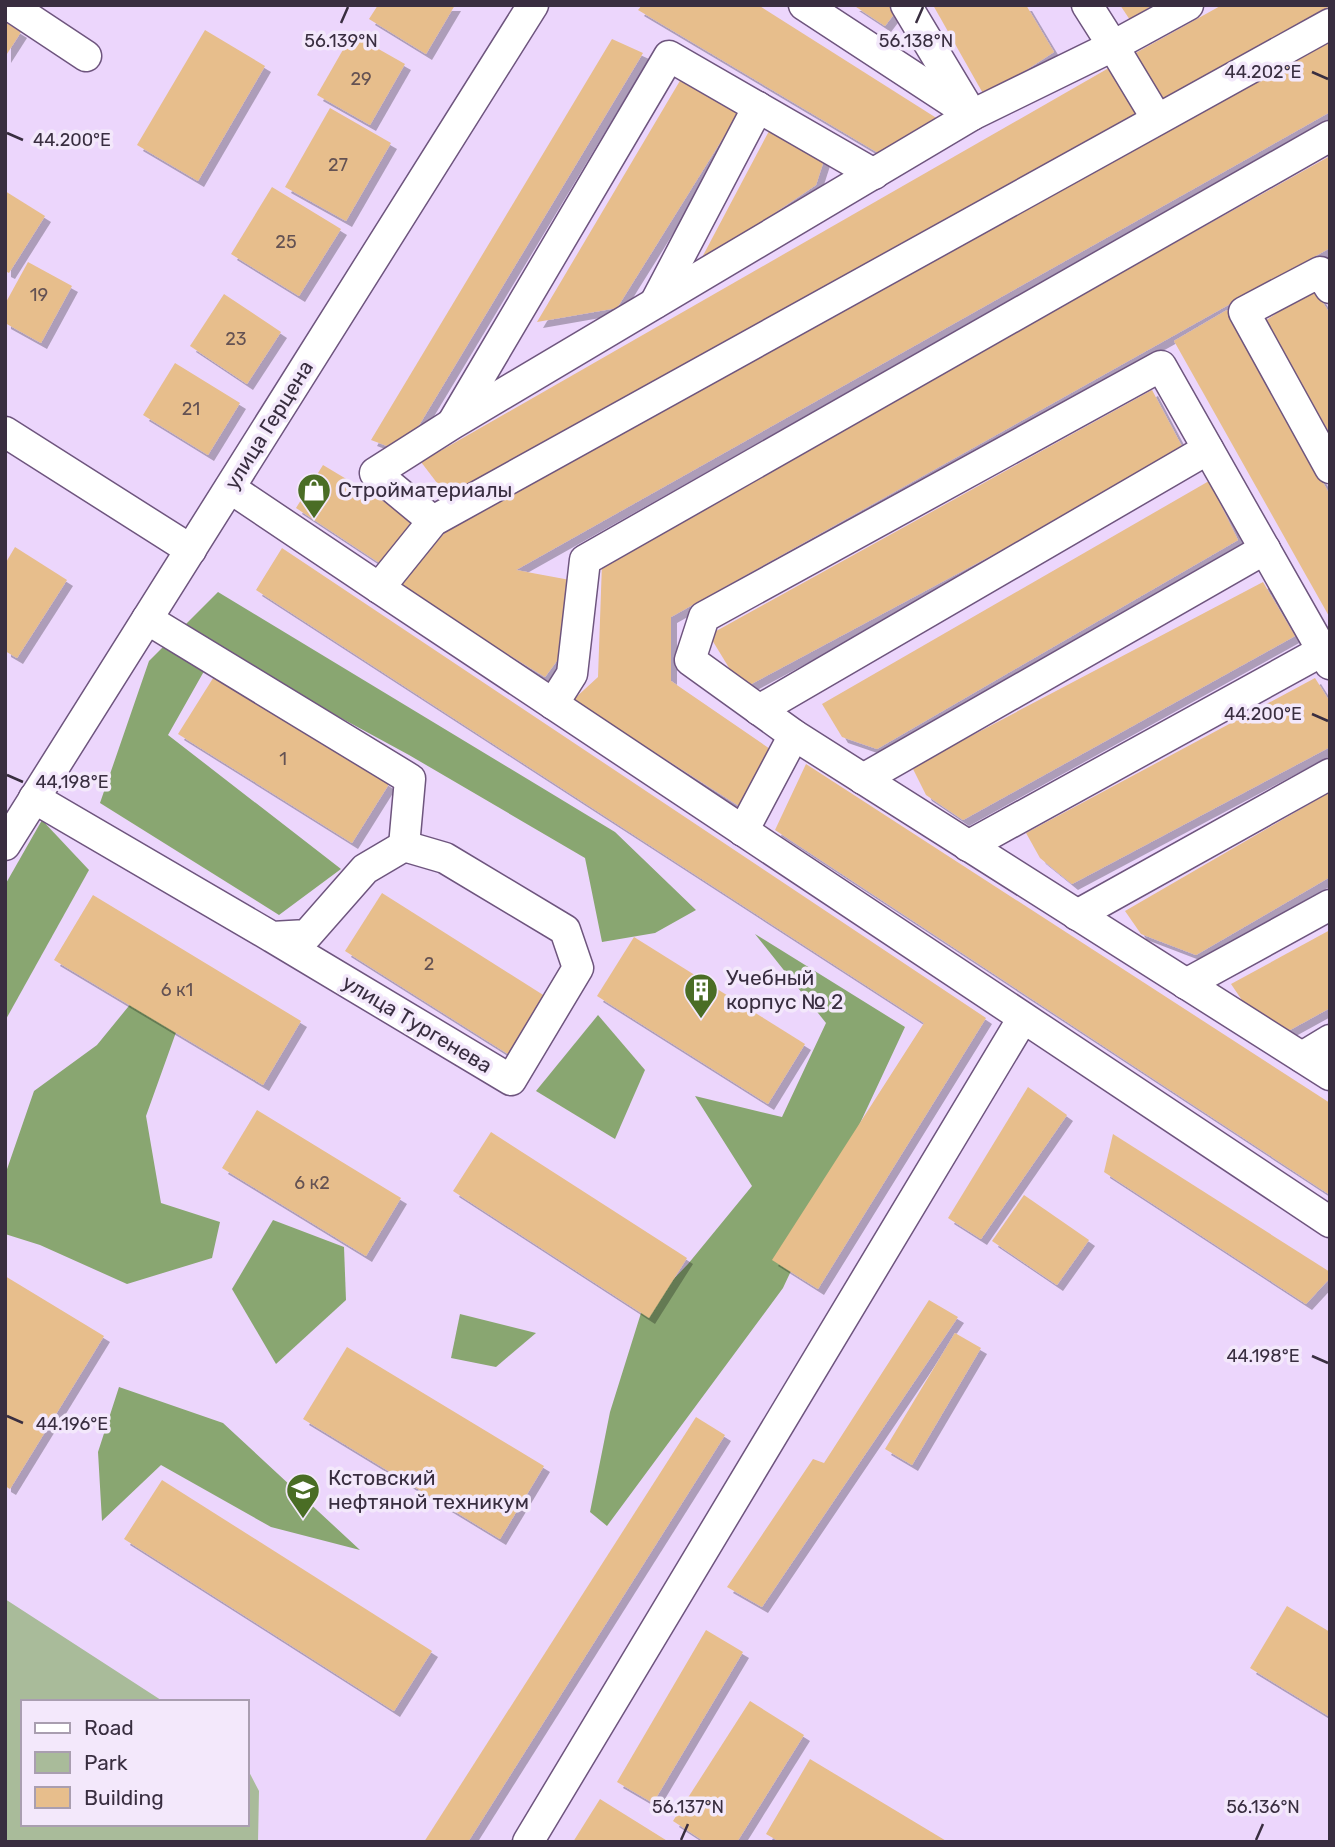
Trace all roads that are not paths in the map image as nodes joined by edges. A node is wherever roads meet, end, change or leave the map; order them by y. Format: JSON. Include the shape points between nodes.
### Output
{"nodes":[{"id":1,"x":9,"y":5,"type":"edge"},
{"id":2,"x":533,"y":5,"type":"edge"},
{"id":3,"x":803,"y":5,"type":"edge"},
{"id":4,"x":906,"y":5,"type":"edge"},
{"id":5,"x":1087,"y":5,"type":"edge"},
{"id":6,"x":1188,"y":5,"type":"edge"},
{"id":7,"x":1330,"y":24,"type":"edge"},
{"id":8,"x":1113,"y":46,"type":"junction"},
{"id":9,"x":86,"y":57,"type":"dead end"},
{"id":10,"x":758,"y":107,"type":"junction"},
{"id":11,"x":972,"y":115,"type":"junction"},
{"id":12,"x":1157,"y":119,"type":"junction"},
{"id":13,"x":1330,"y":136,"type":"edge"},
{"id":14,"x":874,"y":174,"type":"junction"},
{"id":15,"x":1330,"y":288,"type":"edge"},
{"id":16,"x":655,"y":303,"type":"junction"},
{"id":17,"x":452,"y":424,"type":"junction"},
{"id":18,"x":6,"y":434,"type":"edge"},
{"id":19,"x":1208,"y":449,"type":"junction"},
{"id":20,"x":1330,"y":468,"type":"edge"},
{"id":21,"x":230,"y":488,"type":"junction"},
{"id":22,"x":433,"y":521,"type":"junction"},
{"id":23,"x":1265,"y":549,"type":"junction"},
{"id":24,"x":191,"y":550,"type":"junction"},
{"id":25,"x":379,"y":588,"type":"junction"},
{"id":26,"x":147,"y":619,"type":"junction"},
{"id":27,"x":1326,"y":657,"type":"edge"},
{"id":28,"x":553,"y":704,"type":"junction"},
{"id":29,"x":759,"y":710,"type":"junction"},
{"id":30,"x":794,"y":735,"type":"junction"},
{"id":31,"x":1330,"y":774,"type":"edge"},
{"id":32,"x":863,"y":779,"type":"junction"},
{"id":33,"x":34,"y":798,"type":"junction"},
{"id":34,"x":743,"y":831,"type":"junction"},
{"id":35,"x":5,"y":845,"type":"edge"},
{"id":36,"x":404,"y":846,"type":"junction"},
{"id":37,"x":968,"y":846,"type":"junction"},
{"id":38,"x":1330,"y":905,"type":"edge"},
{"id":39,"x":1077,"y":915,"type":"junction"},
{"id":40,"x":272,"y":937,"type":"junction"},
{"id":41,"x":1186,"y":984,"type":"junction"},
{"id":42,"x":1023,"y":1018,"type":"junction"},
{"id":43,"x":1330,"y":1040,"type":"edge"},
{"id":44,"x":1301,"y":1057,"type":"junction"},
{"id":45,"x":1330,"y":1075,"type":"edge"},
{"id":46,"x":1330,"y":1222,"type":"edge"},
{"id":47,"x":528,"y":1842,"type":"edge"}],
"edges":[{"from":1,"to":9,"type":"street"},
{"from":2,"to":21,"type":"street","name":"улица Герцена"},
{"from":3,"to":11,"type":"street"},
{"from":4,"to":11,"type":"street"},
{"from":5,"to":8,"type":"street"},
{"from":6,"to":8,"type":"street"},
{"from":7,"to":12,"type":"street"},
{"from":8,"to":11,"type":"street"},
{"from":8,"to":12,"type":"street"},
{"from":10,"to":14,"type":"street"},
{"from":10,"to":16,"type":"street"},
{"from":10,"to":17,"type":"street","via":[[669,56]]},
{"from":11,"to":14,"type":"street"},
{"from":12,"to":22,"type":"street"},
{"from":13,"to":28,"type":"street","via":[[585,560],[572,674]]},
{"from":14,"to":16,"type":"street"},
{"from":15,"to":20,"type":"street","via":[[1320,272],[1244,312]]},
{"from":16,"to":17,"type":"street"},
{"from":17,"to":22,"type":"street","via":[[375,472]]},
{"from":18,"to":24,"type":"street"},
{"from":19,"to":23,"type":"street"},
{"from":19,"to":29,"type":"street"},
{"from":19,"to":29,"type":"street","via":[[1161,366],[704,617],[690,660]]},
{"from":21,"to":24,"type":"street","name":"улица Герцена"},
{"from":21,"to":25,"type":"street"},
{"from":22,"to":25,"type":"street"},
{"from":23,"to":27,"type":"street"},
{"from":23,"to":32,"type":"street"},
{"from":24,"to":26,"type":"street","name":"улица Герцена"},
{"from":25,"to":28,"type":"street"},
{"from":26,"to":33,"type":"street","name":"улица Герцена"},
{"from":26,"to":36,"type":"street","via":[[410,779]]},
{"from":27,"to":37,"type":"street"},
{"from":28,"to":34,"type":"street"},
{"from":29,"to":30,"type":"street"},
{"from":30,"to":32,"type":"street"},
{"from":30,"to":34,"type":"street"},
{"from":31,"to":39,"type":"street"},
{"from":32,"to":37,"type":"street"},
{"from":33,"to":35,"type":"street","name":"улица Герцена"},
{"from":33,"to":40,"type":"street","name":"улица Тургенева"},
{"from":34,"to":42,"type":"street"},
{"from":36,"to":40,"type":"street","via":[[365,869],[307,935]]},
{"from":36,"to":40,"type":"street","name":"улица Тургенева","via":[[445,858],[565,930],[578,968],[511,1080]]},
{"from":37,"to":39,"type":"street"},
{"from":38,"to":41,"type":"street"},
{"from":39,"to":41,"type":"street"},
{"from":41,"to":44,"type":"street"},
{"from":42,"to":46,"type":"street"},
{"from":42,"to":47,"type":"street"},
{"from":43,"to":44,"type":"street"},
{"from":44,"to":45,"type":"street"}]}
